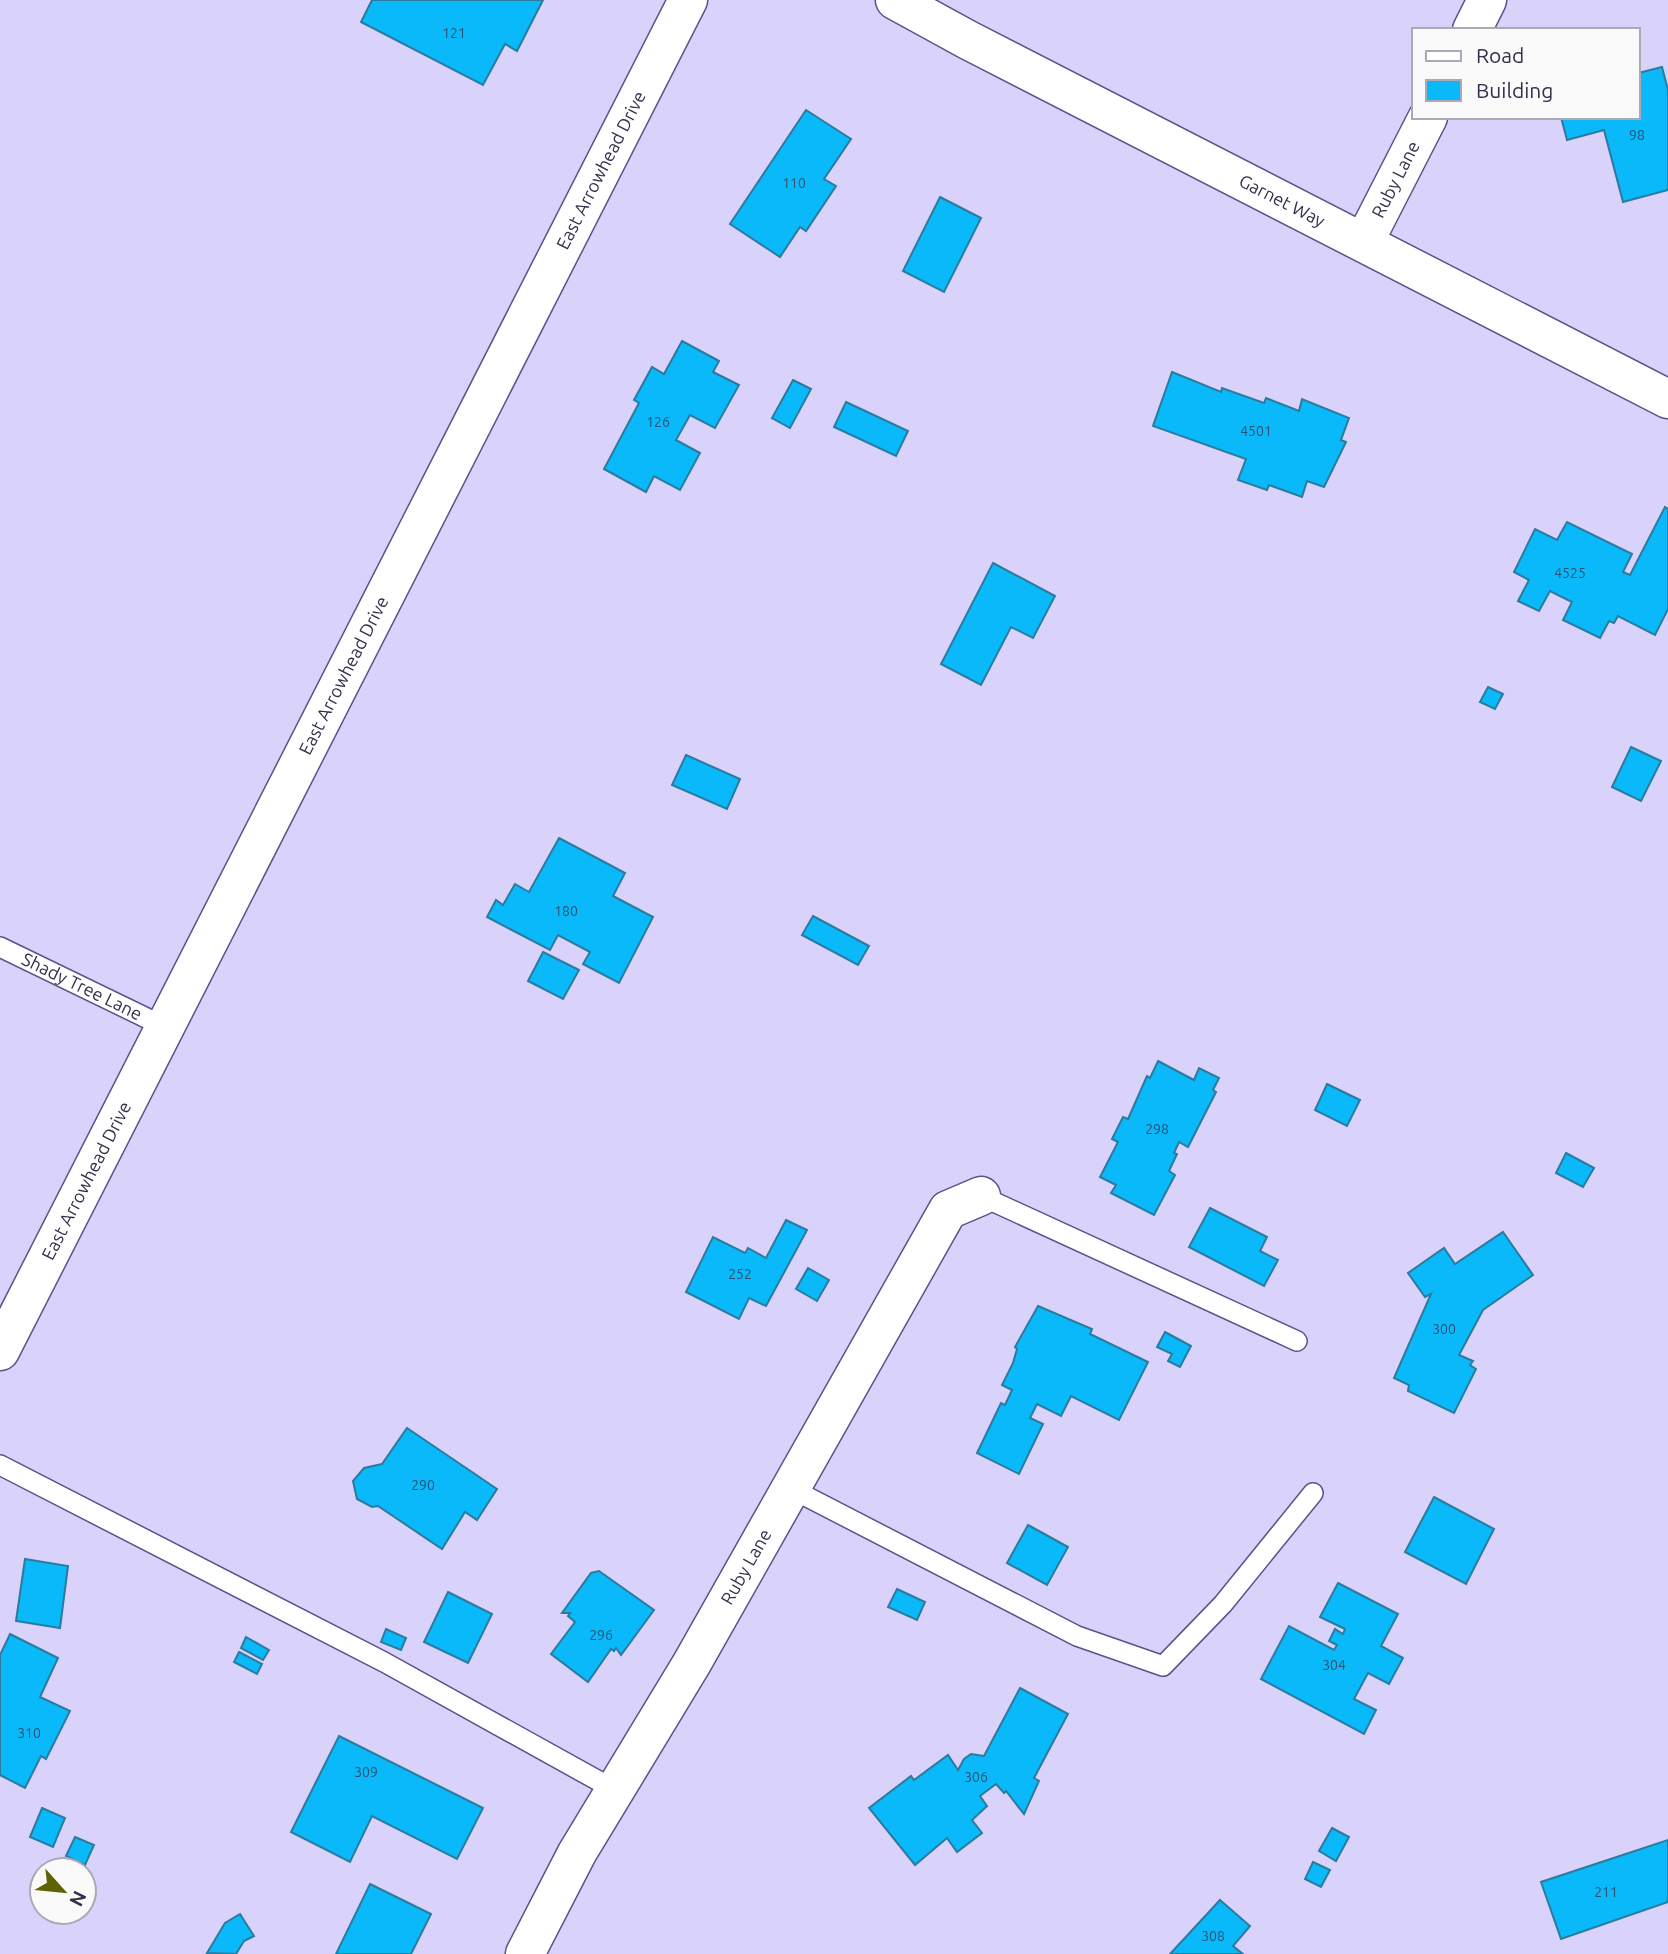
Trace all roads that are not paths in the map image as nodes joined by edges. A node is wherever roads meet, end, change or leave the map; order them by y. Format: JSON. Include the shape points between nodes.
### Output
{"nodes":[{"id":1,"x":688,"y":0,"type":"edge"},
{"id":2,"x":895,"y":0,"type":"edge"},
{"id":3,"x":1487,"y":0,"type":"edge"},
{"id":4,"x":1473,"y":28,"type":"edge"},
{"id":5,"x":1427,"y":119,"type":"edge"},
{"id":6,"x":1364,"y":242,"type":"junction"},
{"id":7,"x":1668,"y":399,"type":"edge"},
{"id":8,"x":0,"y":947,"type":"edge"},
{"id":9,"x":165,"y":1027,"type":"junction"},
{"id":10,"x":981,"y":1196,"type":"joint"},
{"id":11,"x":1297,"y":1341,"type":"dead end"},
{"id":12,"x":0,"y":1351,"type":"edge"},
{"id":13,"x":0,"y":1465,"type":"edge"},
{"id":14,"x":790,"y":1489,"type":"junction"},
{"id":15,"x":1313,"y":1493,"type":"dead end"},
{"id":16,"x":615,"y":1790,"type":"junction"},
{"id":17,"x":525,"y":1954,"type":"edge"}],
"edges":[{"from":1,"to":9,"type":"street","name":"East Arrowhead Drive"},
{"from":2,"to":6,"type":"street","name":"Garnet Way"},
{"from":3,"to":4,"type":"street"},
{"from":5,"to":6,"type":"street","name":"Ruby Lane"},
{"from":6,"to":7,"type":"street","name":"Garnet Way"},
{"from":8,"to":9,"type":"lane","name":"Shady Tree Lane"},
{"from":9,"to":12,"type":"street","name":"East Arrowhead Drive"},
{"from":10,"to":11,"type":"lane"},
{"from":10,"to":14,"type":"street","name":"Ruby Lane","via":[[948,1210]]},
{"from":13,"to":16,"type":"lane","via":[[384,1662]]},
{"from":14,"to":15,"type":"lane","via":[[1077,1636],[1163,1667],[1223,1604]]},
{"from":14,"to":16,"type":"street","name":"Ruby Lane"},
{"from":16,"to":17,"type":"street","name":"Ruby Lane"}]}
